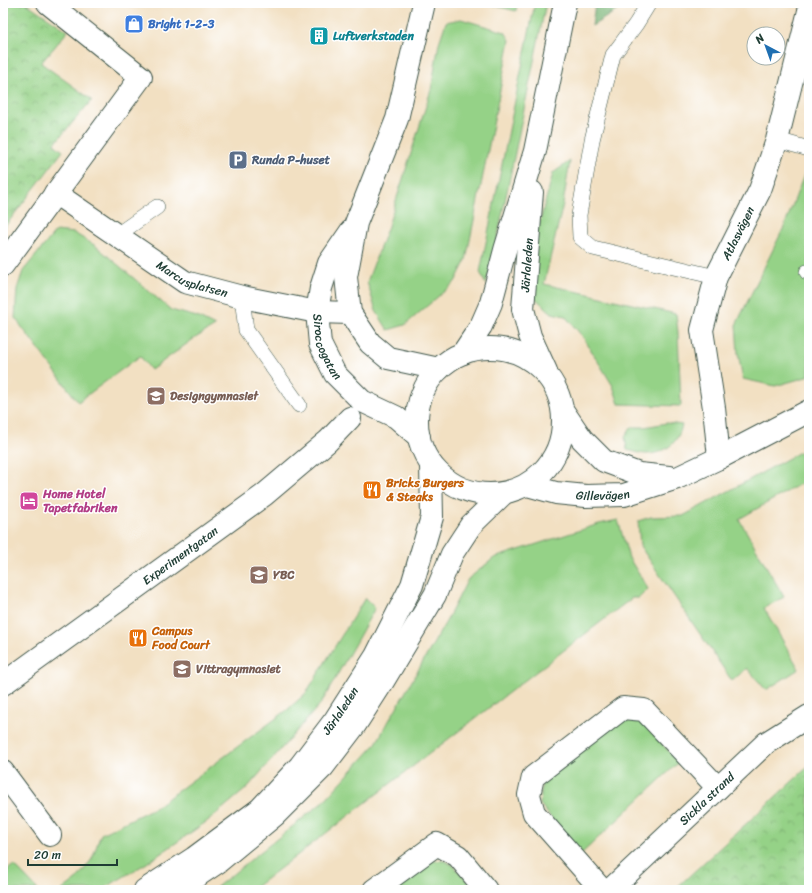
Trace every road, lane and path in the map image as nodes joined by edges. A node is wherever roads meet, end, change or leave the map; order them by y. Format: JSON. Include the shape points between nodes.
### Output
{"nodes":[{"id":1,"x":48,"y":3,"type":"edge"},
{"id":2,"x":424,"y":3,"type":"edge"},
{"id":3,"x":565,"y":3,"type":"edge"},
{"id":4,"x":649,"y":3,"type":"edge"},
{"id":5,"x":809,"y":11,"type":"edge"},
{"id":6,"x":777,"y":140,"type":"junction"},
{"id":7,"x":809,"y":149,"type":"edge"},
{"id":8,"x":535,"y":151,"type":"junction"},
{"id":9,"x":55,"y":193,"type":"junction"},
{"id":10,"x":157,"y":207,"type":"dead end"},
{"id":11,"x":356,"y":223,"type":"junction"},
{"id":12,"x":117,"y":235,"type":"junction"},
{"id":13,"x":3,"y":265,"type":"edge"},
{"id":14,"x":716,"y":277,"type":"junction"},
{"id":15,"x":242,"y":297,"type":"junction"},
{"id":16,"x":317,"y":312,"type":"junction"},
{"id":17,"x":350,"y":313,"type":"junction"},
{"id":18,"x":464,"y":353,"type":"junction"},
{"id":19,"x":439,"y":369,"type":"junction"},
{"id":20,"x":548,"y":375,"type":"junction"},
{"id":21,"x":299,"y":405,"type":"dead end"},
{"id":22,"x":563,"y":411,"type":"junction"},
{"id":23,"x":809,"y":411,"type":"edge"},
{"id":24,"x":350,"y":418,"type":"dead end"},
{"id":25,"x":419,"y":437,"type":"junction"},
{"id":26,"x":719,"y":458,"type":"junction"},
{"id":27,"x":431,"y":465,"type":"junction"},
{"id":28,"x":677,"y":478,"type":"junction"},
{"id":29,"x":527,"y":485,"type":"junction"},
{"id":30,"x":504,"y":493,"type":"junction"},
{"id":31,"x":3,"y":684,"type":"edge"},
{"id":32,"x":809,"y":716,"type":"edge"},
{"id":33,"x":3,"y":772,"type":"edge"},
{"id":34,"x":718,"y":788,"type":"junction"},
{"id":35,"x":50,"y":835,"type":"dead end"},
{"id":36,"x":145,"y":890,"type":"edge"},
{"id":37,"x":176,"y":890,"type":"edge"},
{"id":38,"x":374,"y":890,"type":"edge"},
{"id":39,"x":486,"y":890,"type":"edge"},
{"id":40,"x":602,"y":890,"type":"edge"},
{"id":41,"x":610,"y":890,"type":"edge"}],
"edges":[{"from":1,"to":9,"type":"street","via":[[141,77]]},
{"from":2,"to":11,"type":"street","name":"Siroccogatan","via":[[397,119]]},
{"from":3,"to":8,"type":"street","name":"Järlaleden"},
{"from":4,"to":14,"type":"lane","via":[[613,55],[592,140],[579,215],[580,237],[593,248]]},
{"from":5,"to":6,"type":"street","name":"Atlasvägen"},
{"from":6,"to":7,"type":"lane"},
{"from":6,"to":14,"type":"street","name":"Atlasvägen","via":[[760,190]]},
{"from":8,"to":18,"type":"street","name":"Järlaleden","via":[[492,303]]},
{"from":8,"to":20,"type":"street","name":"Järlaleden","via":[[523,309],[530,336]]},
{"from":9,"to":12,"type":"street","name":"Marcusplatsen"},
{"from":9,"to":13,"type":"street"},
{"from":10,"to":12,"type":"lane"},
{"from":11,"to":16,"type":"street","name":"Siroccogatan","via":[[329,263]]},
{"from":11,"to":17,"type":"street","name":"Siroccogatan","via":[[346,276]]},
{"from":12,"to":15,"type":"street","name":"Marcusplatsen","via":[[185,282]]},
{"from":14,"to":26,"type":"street","name":"Atlasvägen","via":[[702,330]]},
{"from":15,"to":16,"type":"street","name":"Marcusplatsen"},
{"from":15,"to":21,"type":"lane","via":[[246,330]]},
{"from":16,"to":17,"type":"street","name":"Marcusplatsen"},
{"from":16,"to":25,"type":"street","name":"Siroccogatan","via":[[320,344],[335,374],[362,401],[396,417]]},
{"from":17,"to":19,"type":"street","name":"Siroccogatan","via":[[370,343],[388,358]]},
{"from":18,"to":19,"type":"street"},
{"from":18,"to":20,"type":"street","via":[[494,348],[524,356]]},
{"from":19,"to":25,"type":"street","via":[[424,389],[417,412]]},
{"from":20,"to":22,"type":"street","name":"Järlaleden","via":[[558,392]]},
{"from":22,"to":28,"type":"street","name":"Gillevägen","via":[[582,439],[604,461],[639,474]]},
{"from":22,"to":29,"type":"street","via":[[563,432],[556,453],[544,471]]},
{"from":23,"to":26,"type":"street","name":"Gillevägen"},
{"from":24,"to":31,"type":"street","name":"Experimentgatan","via":[[328,441],[264,495]]},
{"from":25,"to":27,"type":"street"},
{"from":26,"to":28,"type":"street","name":"Gillevägen"},
{"from":27,"to":30,"type":"street","via":[[451,483],[476,493]]},
{"from":27,"to":36,"type":"street","name":"Järlaleden","via":[[432,517],[412,586],[376,656],[336,720],[300,766],[260,809],[194,858]]},
{"from":28,"to":29,"type":"street","name":"Gillevägen","via":[[624,495],[586,496],[556,493]]},
{"from":29,"to":30,"type":"street"},
{"from":30,"to":37,"type":"street","name":"Järlaleden","via":[[467,531],[452,554],[436,595],[355,725],[323,767],[275,815],[218,862]]},
{"from":32,"to":34,"type":"street","name":"Sickla strand","via":[[766,743]]},
{"from":33,"to":35,"type":"street"},
{"from":34,"to":40,"type":"street","via":[[644,710],[623,708],[533,778],[529,794],[534,813]]},
{"from":34,"to":41,"type":"street","name":"Sickla strand"},
{"from":38,"to":39,"type":"street","via":[[437,844],[458,856]]}]}
